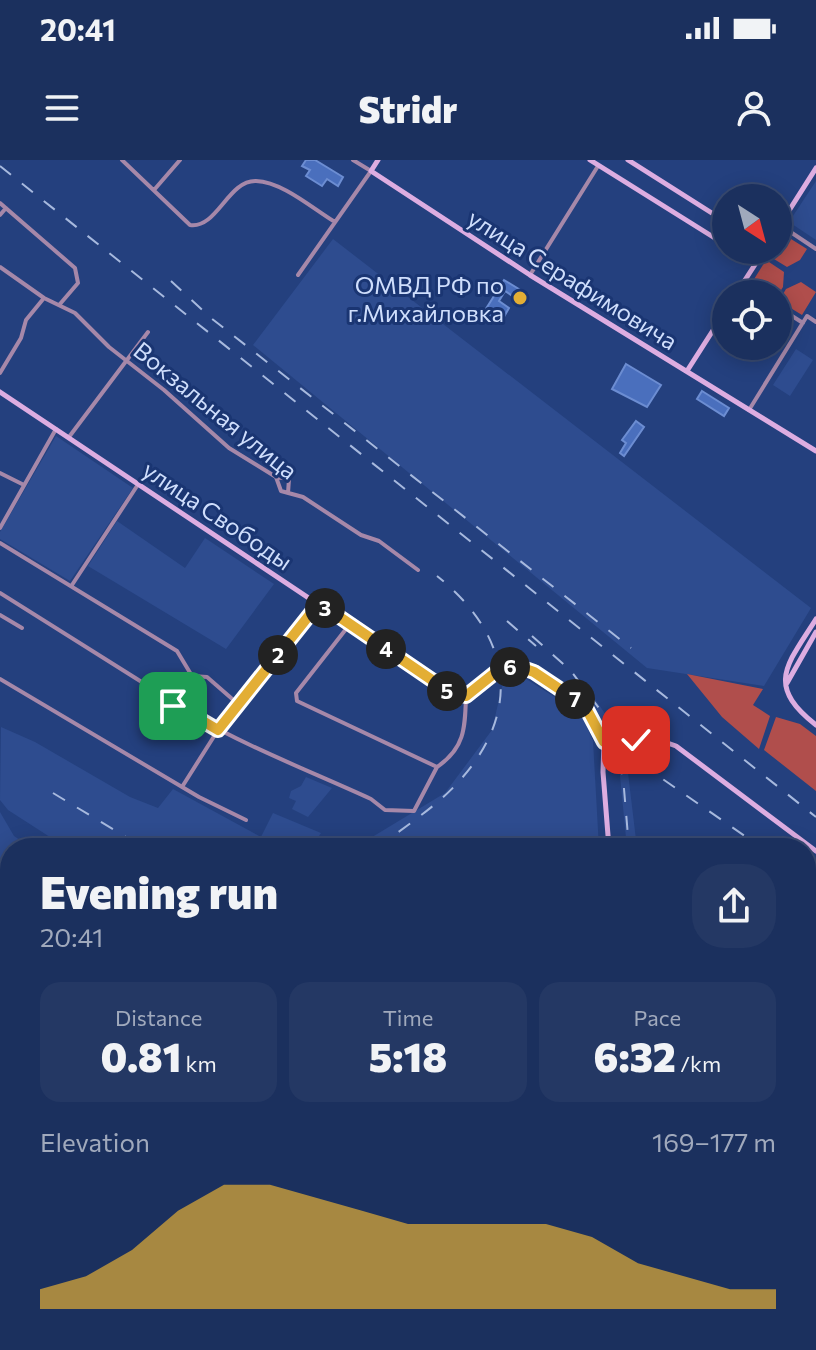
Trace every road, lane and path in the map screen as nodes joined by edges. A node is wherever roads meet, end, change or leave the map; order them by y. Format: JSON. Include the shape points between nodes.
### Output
{"nodes":[{"id":1,"x":122,"y":160,"type":"edge"},
{"id":2,"x":180,"y":160,"type":"edge"},
{"id":3,"x":353,"y":160,"type":"edge"},
{"id":4,"x":378,"y":160,"type":"edge"},
{"id":5,"x":590,"y":160,"type":"edge"},
{"id":6,"x":628,"y":160,"type":"edge"},
{"id":7,"x":600,"y":163,"type":"edge"},
{"id":8,"x":816,"y":168,"type":"edge"},
{"id":9,"x":371,"y":171,"type":"junction"},
{"id":10,"x":154,"y":190,"type":"junction"},
{"id":11,"x":0,"y":203,"type":"edge"},
{"id":12,"x":792,"y":206,"type":"edge"},
{"id":13,"x":6,"y":208,"type":"junction"},
{"id":14,"x":712,"y":213,"type":"edge"},
{"id":15,"x":0,"y":215,"type":"edge"},
{"id":16,"x":335,"y":222,"type":"junction"},
{"id":17,"x":792,"y":234,"type":"edge"},
{"id":18,"x":712,"y":236,"type":"edge"},
{"id":19,"x":816,"y":249,"type":"edge"},
{"id":20,"x":0,"y":267,"type":"edge"},
{"id":21,"x":298,"y":275,"type":"dead end"},
{"id":22,"x":530,"y":275,"type":"junction"},
{"id":23,"x":44,"y":298,"type":"junction"},
{"id":24,"x":60,"y":304,"type":"junction"},
{"id":25,"x":792,"y":316,"type":"edge"},
{"id":26,"x":816,"y":322,"type":"edge"},
{"id":27,"x":803,"y":323,"type":"junction"},
{"id":28,"x":148,"y":332,"type":"dead end"},
{"id":29,"x":712,"y":332,"type":"edge"},
{"id":30,"x":126,"y":361,"type":"junction"},
{"id":31,"x":687,"y":371,"type":"junction"},
{"id":32,"x":0,"y":373,"type":"edge"},
{"id":33,"x":0,"y":392,"type":"edge"},
{"id":34,"x":749,"y":410,"type":"junction"},
{"id":35,"x":56,"y":429,"type":"junction"},
{"id":36,"x":69,"y":437,"type":"junction"},
{"id":37,"x":816,"y":451,"type":"edge"},
{"id":38,"x":0,"y":473,"type":"edge"},
{"id":39,"x":276,"y":477,"type":"junction"},
{"id":40,"x":139,"y":483,"type":"junction"},
{"id":41,"x":24,"y":485,"type":"junction"},
{"id":42,"x":288,"y":493,"type":"junction"},
{"id":43,"x":0,"y":528,"type":"edge"},
{"id":44,"x":0,"y":543,"type":"edge"},
{"id":45,"x":418,"y":570,"type":"dead end"},
{"id":46,"x":72,"y":585,"type":"junction"},
{"id":47,"x":0,"y":593,"type":"edge"},
{"id":48,"x":319,"y":603,"type":"junction"},
{"id":49,"x":0,"y":615,"type":"edge"},
{"id":50,"x":816,"y":619,"type":"edge"},
{"id":51,"x":350,"y":624,"type":"junction"},
{"id":52,"x":22,"y":628,"type":"dead end"},
{"id":53,"x":816,"y":632,"type":"edge"},
{"id":54,"x":0,"y":679,"type":"edge"},
{"id":55,"x":786,"y":684,"type":"junction"},
{"id":56,"x":466,"y":696,"type":"junction"},
{"id":57,"x":238,"y":704,"type":"junction"},
{"id":58,"x":816,"y":725,"type":"edge"},
{"id":59,"x":218,"y":730,"type":"junction"},
{"id":60,"x":604,"y":742,"type":"junction"},
{"id":61,"x":437,"y":767,"type":"junction"},
{"id":62,"x":182,"y":787,"type":"junction"},
{"id":63,"x":246,"y":820,"type":"dead end"},
{"id":64,"x":608,"y":838,"type":"edge"},
{"id":65,"x":799,"y":838,"type":"edge"}],
"edges":[{"from":1,"to":10,"type":"street"},
{"from":2,"to":10,"type":"street"},
{"from":3,"to":9,"type":"street","name":"улица Серафимовича"},
{"from":4,"to":9,"type":"street"},
{"from":5,"to":7,"type":"street"},
{"from":6,"to":14,"type":"street"},
{"from":7,"to":18,"type":"street"},
{"from":7,"to":22,"type":"street"},
{"from":8,"to":12,"type":"street"},
{"from":9,"to":16,"type":"street"},
{"from":9,"to":22,"type":"street","name":"улица Серафимовича"},
{"from":10,"to":16,"type":"street","via":[[190,225],[203,224],[239,187],[261,181]]},
{"from":11,"to":13,"type":"street"},
{"from":13,"to":15,"type":"street"},
{"from":13,"to":24,"type":"street","via":[[75,268],[78,283]]},
{"from":16,"to":21,"type":"street"},
{"from":17,"to":19,"type":"street"},
{"from":20,"to":23,"type":"street","name":"Вокзальная улица"},
{"from":22,"to":31,"type":"street","name":"улица Серафимовича"},
{"from":23,"to":24,"type":"street","name":"Вокзальная улица"},
{"from":23,"to":32,"type":"street","via":[[26,320]]},
{"from":24,"to":30,"type":"street","name":"Вокзальная улица"},
{"from":25,"to":27,"type":"street"},
{"from":26,"to":27,"type":"street","via":[[807,316]]},
{"from":27,"to":34,"type":"street"},
{"from":28,"to":30,"type":"street"},
{"from":29,"to":31,"type":"street"},
{"from":30,"to":36,"type":"street"},
{"from":30,"to":39,"type":"street","name":"Вокзальная улица","via":[[229,448]]},
{"from":31,"to":34,"type":"street","name":"улица Серафимовича"},
{"from":33,"to":35,"type":"street","name":"улица Свободы"},
{"from":34,"to":37,"type":"street","name":"улица Серафимовича"},
{"from":35,"to":36,"type":"street","name":"улица Свободы"},
{"from":35,"to":41,"type":"street"},
{"from":36,"to":40,"type":"street","name":"улица Свободы"},
{"from":38,"to":41,"type":"street"},
{"from":39,"to":42,"type":"street","name":"Вокзальная улица","via":[[281,491]]},
{"from":39,"to":42,"type":"street","via":[[289,479]]},
{"from":40,"to":46,"type":"street"},
{"from":40,"to":48,"type":"street","name":"улица Свободы"},
{"from":41,"to":43,"type":"street"},
{"from":42,"to":45,"type":"street","name":"Вокзальная улица","via":[[379,541]]},
{"from":44,"to":46,"type":"street"},
{"from":46,"to":57,"type":"street","via":[[177,651],[192,676],[207,677]]},
{"from":47,"to":59,"type":"street"},
{"from":48,"to":51,"type":"street","name":"улица Свободы"},
{"from":48,"to":57,"type":"street"},
{"from":49,"to":52,"type":"street"},
{"from":50,"to":55,"type":"street","via":[[790,660]]},
{"from":51,"to":56,"type":"street","name":"улица Свободы","via":[[451,693]]},
{"from":51,"to":61,"type":"street","via":[[295,699]]},
{"from":53,"to":55,"type":"street"},
{"from":54,"to":62,"type":"street"},
{"from":55,"to":58,"type":"street","via":[[791,703]]},
{"from":56,"to":60,"type":"street","via":[[496,672],[520,667],[585,706]]},
{"from":56,"to":61,"type":"street","via":[[461,743]]},
{"from":57,"to":59,"type":"street"},
{"from":59,"to":61,"type":"street","via":[[385,810],[414,811]]},
{"from":59,"to":62,"type":"street"},
{"from":60,"to":64,"type":"street"},
{"from":60,"to":65,"type":"street","via":[[659,740],[676,746]]},
{"from":62,"to":63,"type":"street"}]}
